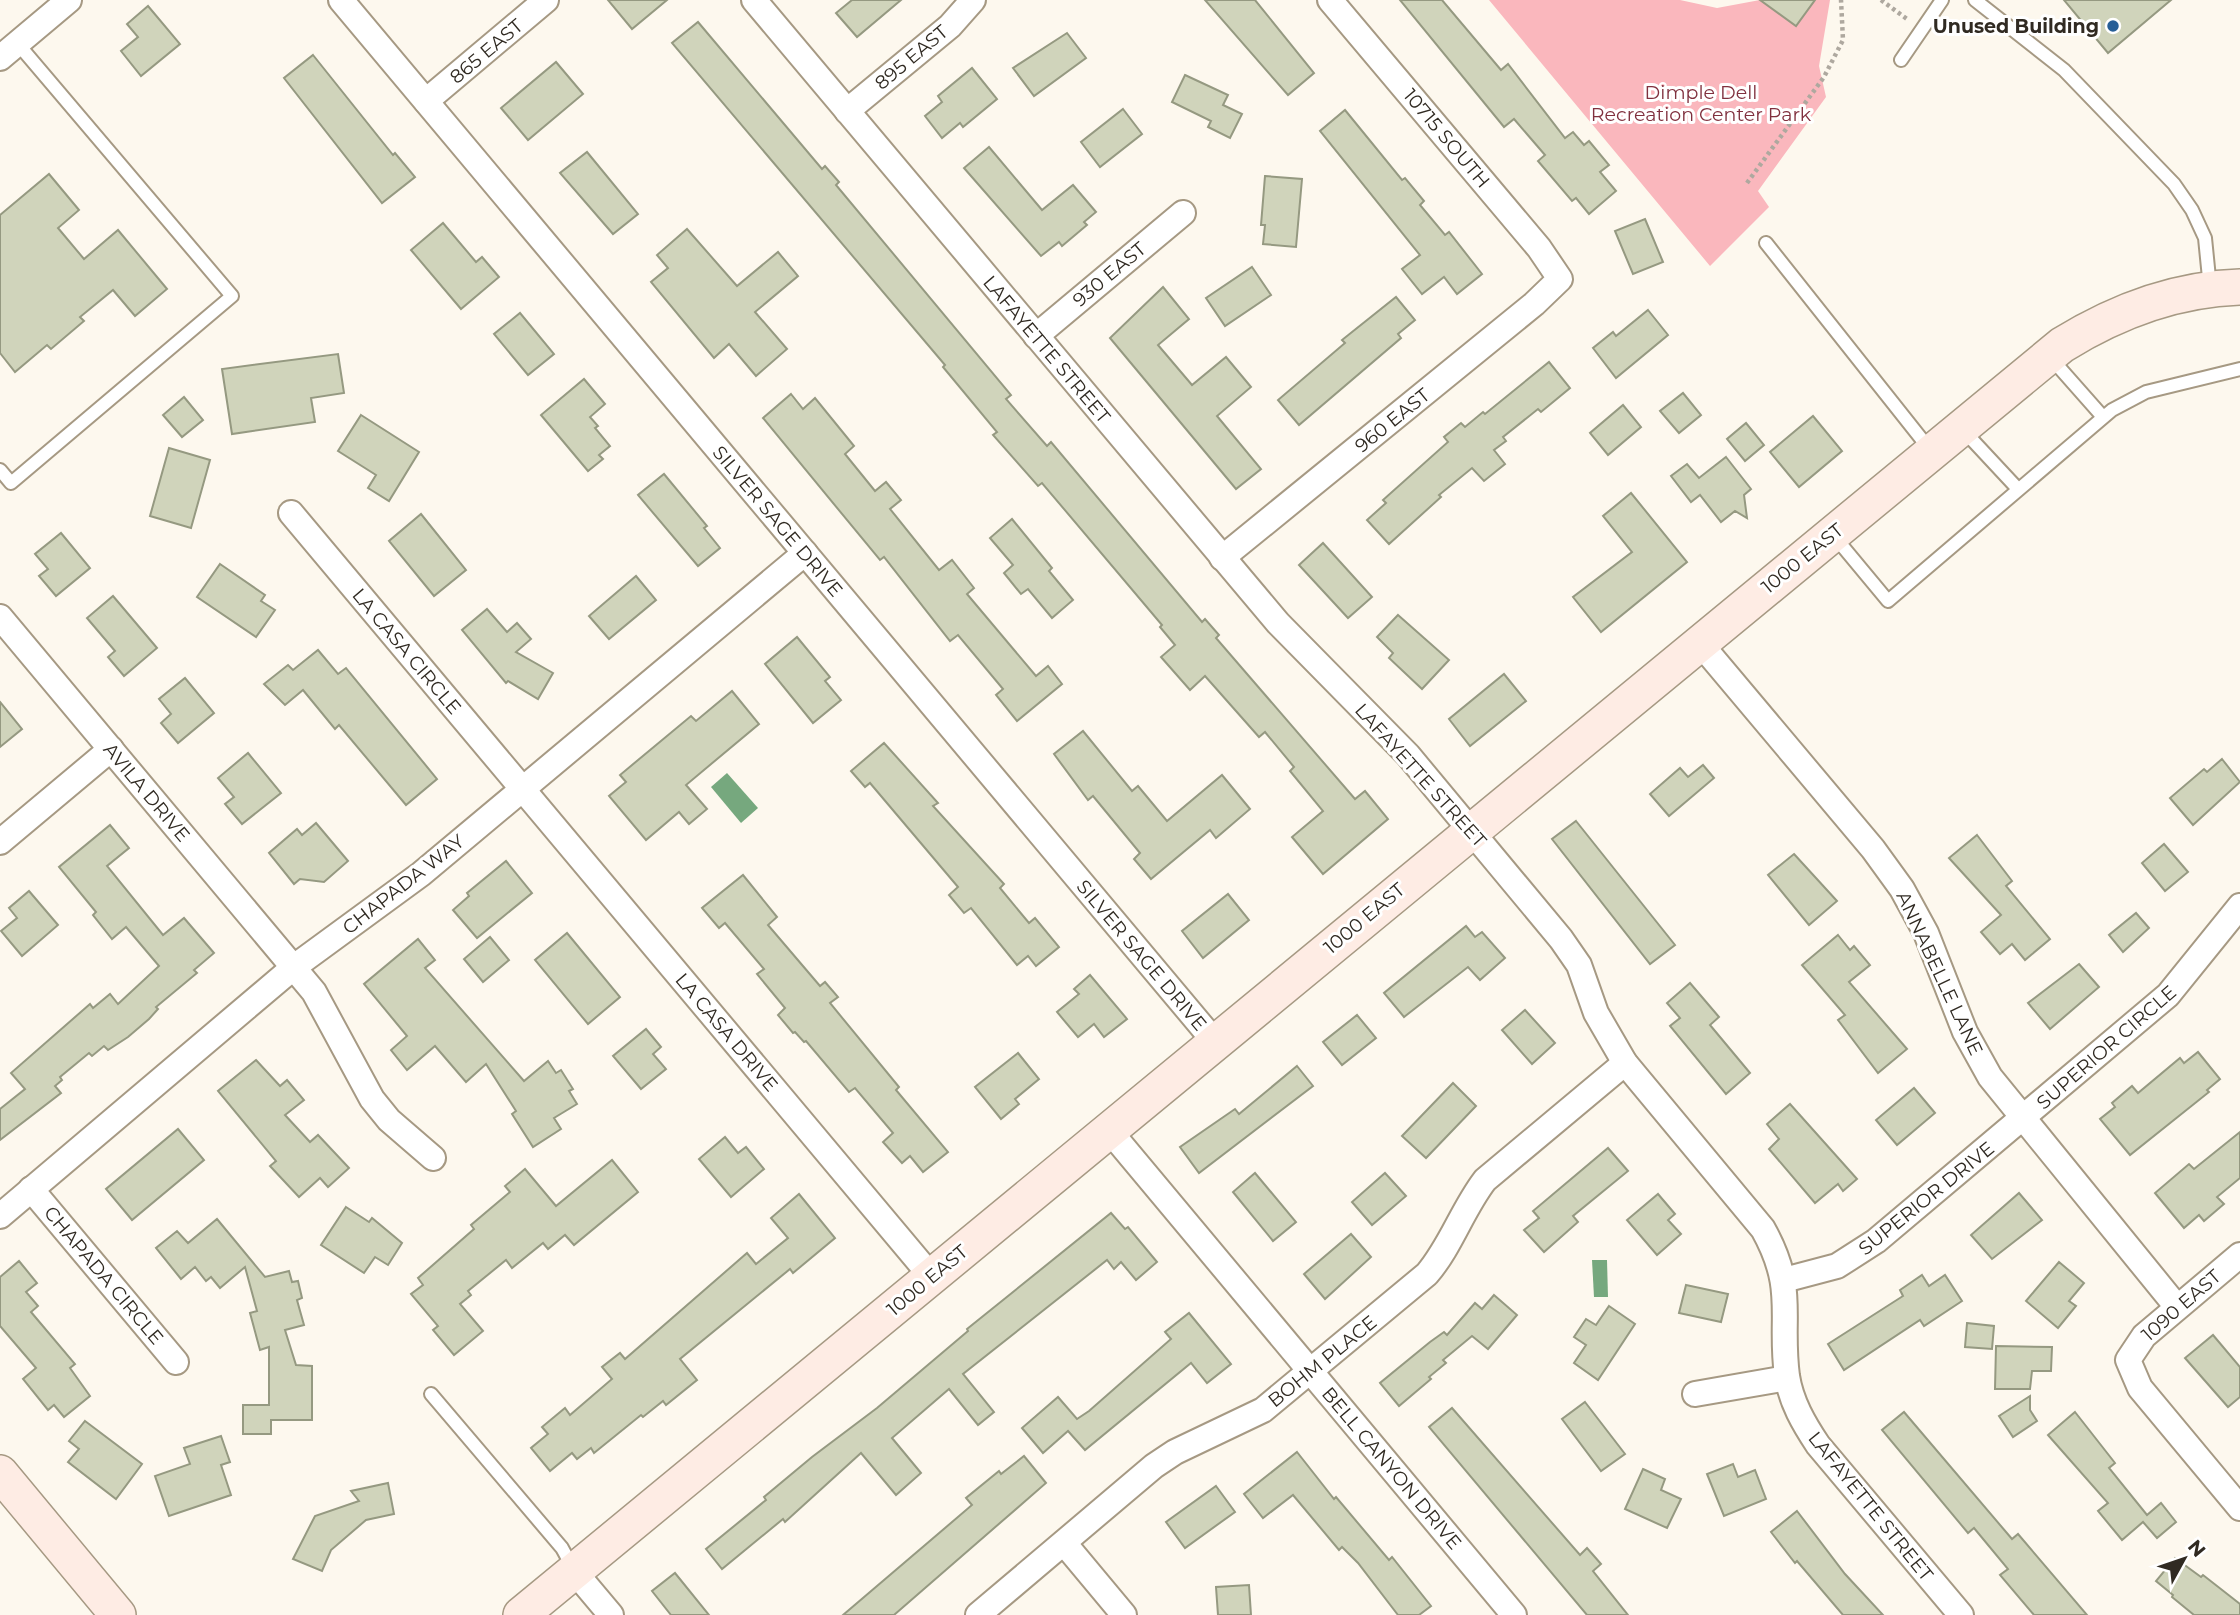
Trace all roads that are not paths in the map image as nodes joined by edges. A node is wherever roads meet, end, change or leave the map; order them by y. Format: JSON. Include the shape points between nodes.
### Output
{"nodes":[{"id":1,"x":69,"y":0,"type":"edge"},
{"id":2,"x":341,"y":0,"type":"edge"},
{"id":3,"x":546,"y":0,"type":"edge"},
{"id":4,"x":754,"y":0,"type":"edge"},
{"id":5,"x":973,"y":0,"type":"edge"},
{"id":6,"x":1330,"y":0,"type":"edge"},
{"id":7,"x":1941,"y":0,"type":"edge"},
{"id":8,"x":1975,"y":0,"type":"edge"},
{"id":9,"x":9,"y":51,"type":"edge"},
{"id":10,"x":1900,"y":60,"type":"dead end"},
{"id":11,"x":426,"y":101,"type":"junction"},
{"id":12,"x":846,"y":111,"type":"junction"},
{"id":13,"x":1183,"y":213,"type":"dead end"},
{"id":14,"x":1766,"y":243,"type":"dead end"},
{"id":15,"x":1560,"y":279,"type":"joint"},
{"id":16,"x":2225,"y":288,"type":"edge"},
{"id":17,"x":1036,"y":336,"type":"junction"},
{"id":18,"x":2049,"y":356,"type":"junction"},
{"id":19,"x":2240,"y":369,"type":"edge"},
{"id":20,"x":2103,"y":417,"type":"junction"},
{"id":21,"x":1961,"y":427,"type":"junction"},
{"id":22,"x":1932,"y":452,"type":"junction"},
{"id":23,"x":0,"y":470,"type":"edge"},
{"id":24,"x":2018,"y":489,"type":"junction"},
{"id":25,"x":291,"y":513,"type":"dead end"},
{"id":26,"x":1832,"y":533,"type":"junction"},
{"id":27,"x":805,"y":553,"type":"junction"},
{"id":28,"x":1222,"y":558,"type":"junction"},
{"id":29,"x":0,"y":617,"type":"edge"},
{"id":30,"x":1699,"y":642,"type":"junction"},
{"id":31,"x":111,"y":749,"type":"junction"},
{"id":32,"x":522,"y":789,"type":"junction"},
{"id":33,"x":1471,"y":829,"type":"junction"},
{"id":34,"x":0,"y":842,"type":"edge"},
{"id":35,"x":2240,"y":906,"type":"edge"},
{"id":36,"x":294,"y":967,"type":"junction"},
{"id":37,"x":1215,"y":1042,"type":"junction"},
{"id":38,"x":1625,"y":1063,"type":"junction"},
{"id":39,"x":2022,"y":1119,"type":"junction"},
{"id":40,"x":1108,"y":1129,"type":"junction"},
{"id":41,"x":433,"y":1158,"type":"dead end"},
{"id":42,"x":31,"y":1189,"type":"junction"},
{"id":43,"x":0,"y":1216,"type":"edge"},
{"id":44,"x":2240,"y":1255,"type":"edge"},
{"id":45,"x":931,"y":1276,"type":"junction"},
{"id":46,"x":1784,"y":1280,"type":"junction"},
{"id":47,"x":2177,"y":1307,"type":"junction"},
{"id":48,"x":176,"y":1362,"type":"dead end"},
{"id":49,"x":1311,"y":1371,"type":"junction"},
{"id":50,"x":1787,"y":1378,"type":"junction"},
{"id":51,"x":1695,"y":1394,"type":"dead end"},
{"id":52,"x":431,"y":1395,"type":"dead end"},
{"id":53,"x":0,"y":1473,"type":"edge"},
{"id":54,"x":2240,"y":1508,"type":"edge"},
{"id":55,"x":1063,"y":1543,"type":"junction"},
{"id":56,"x":574,"y":1570,"type":"junction"},
{"id":57,"x":118,"y":1615,"type":"edge"},
{"id":58,"x":520,"y":1615,"type":"edge"},
{"id":59,"x":611,"y":1615,"type":"edge"},
{"id":60,"x":978,"y":1615,"type":"edge"},
{"id":61,"x":1124,"y":1615,"type":"edge"},
{"id":62,"x":1514,"y":1615,"type":"edge"},
{"id":63,"x":1961,"y":1615,"type":"edge"}],
"edges":[{"from":1,"to":9,"type":"street"},
{"from":2,"to":11,"type":"street","name":"SILVER SAGE DRIVE"},
{"from":3,"to":11,"type":"street","name":"865 EAST"},
{"from":4,"to":12,"type":"street","name":"LAFAYETTE STREET"},
{"from":5,"to":12,"type":"street","name":"895 EAST","via":[[950,26]]},
{"from":6,"to":15,"type":"street","name":"10715 SOUTH","via":[[1539,248]]},
{"from":7,"to":10,"type":"lane"},
{"from":8,"to":16,"type":"lane","via":[[2064,70],[2174,184],[2192,210]]},
{"from":9,"to":23,"type":"lane","via":[[232,296],[11,483]]},
{"from":11,"to":27,"type":"street","name":"SILVER SAGE DRIVE"},
{"from":12,"to":17,"type":"street","name":"LAFAYETTE STREET"},
{"from":13,"to":17,"type":"street","name":"930 EAST"},
{"from":14,"to":22,"type":"lane"},
{"from":15,"to":28,"type":"street","name":"960 EAST"},
{"from":16,"to":18,"type":"street","name":"1000 EAST","via":[[2145,303],[2102,320]]},
{"from":17,"to":28,"type":"street","name":"LAFAYETTE STREET"},
{"from":18,"to":20,"type":"lane"},
{"from":18,"to":21,"type":"street","name":"1000 EAST"},
{"from":19,"to":20,"type":"lane","via":[[2146,392]]},
{"from":20,"to":24,"type":"lane"},
{"from":21,"to":22,"type":"street","name":"1000 EAST"},
{"from":21,"to":24,"type":"lane"},
{"from":22,"to":26,"type":"street","name":"1000 EAST"},
{"from":24,"to":26,"type":"lane","via":[[1888,601]]},
{"from":25,"to":32,"type":"street","name":"LA CASA CIRCLE"},
{"from":26,"to":30,"type":"street","name":"1000 EAST"},
{"from":27,"to":32,"type":"street","name":"CHAPADA WAY"},
{"from":27,"to":37,"type":"street","name":"SILVER SAGE DRIVE"},
{"from":28,"to":33,"type":"street","name":"LAFAYETTE STREET","via":[[1278,623],[1408,755]]},
{"from":29,"to":31,"type":"street","name":"AVILA DRIVE"},
{"from":30,"to":33,"type":"street","name":"1000 EAST"},
{"from":30,"to":39,"type":"street","name":"ANNABELLE LANE","via":[[1902,889],[1926,933],[1965,1032],[1990,1077]]},
{"from":31,"to":34,"type":"street"},
{"from":31,"to":36,"type":"street","name":"AVILA DRIVE"},
{"from":32,"to":36,"type":"street","name":"CHAPADA WAY","via":[[421,874]]},
{"from":32,"to":45,"type":"street","name":"LA CASA DRIVE"},
{"from":33,"to":37,"type":"street","name":"1000 EAST"},
{"from":33,"to":38,"type":"street","name":"LAFAYETTE STREET","via":[[1579,965],[1596,1013]]},
{"from":35,"to":39,"type":"street","name":"SUPERIOR CIRCLE","via":[[2168,995]]},
{"from":36,"to":41,"type":"street","name":"AVILA DRIVE","via":[[314,992],[372,1099]]},
{"from":36,"to":42,"type":"street","name":"CHAPADA WAY"},
{"from":37,"to":40,"type":"street","name":"1000 EAST"},
{"from":38,"to":46,"type":"street","name":"LAFAYETTE STREET","via":[[1763,1229]]},
{"from":38,"to":49,"type":"street","name":"BOHM PLACE","via":[[1485,1180],[1427,1275]]},
{"from":39,"to":46,"type":"street","name":"SUPERIOR DRIVE","via":[[1858,1255],[1837,1266]]},
{"from":39,"to":47,"type":"street","name":"ANNABELLE LANE"},
{"from":40,"to":45,"type":"street","name":"1000 EAST"},
{"from":40,"to":49,"type":"street","name":"BELL CANYON DRIVE"},
{"from":42,"to":43,"type":"street","name":"CHAPADA WAY"},
{"from":42,"to":48,"type":"street","name":"CHAPADA CIRCLE"},
{"from":44,"to":47,"type":"street","name":"1090 EAST"},
{"from":45,"to":56,"type":"street","name":"1000 EAST"},
{"from":46,"to":50,"type":"street","name":"LAFAYETTE STREET"},
{"from":47,"to":54,"type":"street","name":"1090 EAST","via":[[2144,1336],[2128,1360],[2132,1374]]},
{"from":49,"to":55,"type":"street","name":"BOHM PLACE","via":[[1263,1410],[1154,1466]]},
{"from":49,"to":62,"type":"street","name":"BELL CANYON DRIVE"},
{"from":50,"to":51,"type":"street"},
{"from":50,"to":63,"type":"street","name":"LAFAYETTE STREET","via":[[1794,1402],[1818,1445]]},
{"from":52,"to":56,"type":"lane","via":[[562,1548]]},
{"from":53,"to":57,"type":"street"},
{"from":55,"to":60,"type":"street","name":"BOHM PLACE"},
{"from":55,"to":61,"type":"street"},
{"from":56,"to":58,"type":"street","name":"1000 EAST"},
{"from":56,"to":59,"type":"street"}]}
